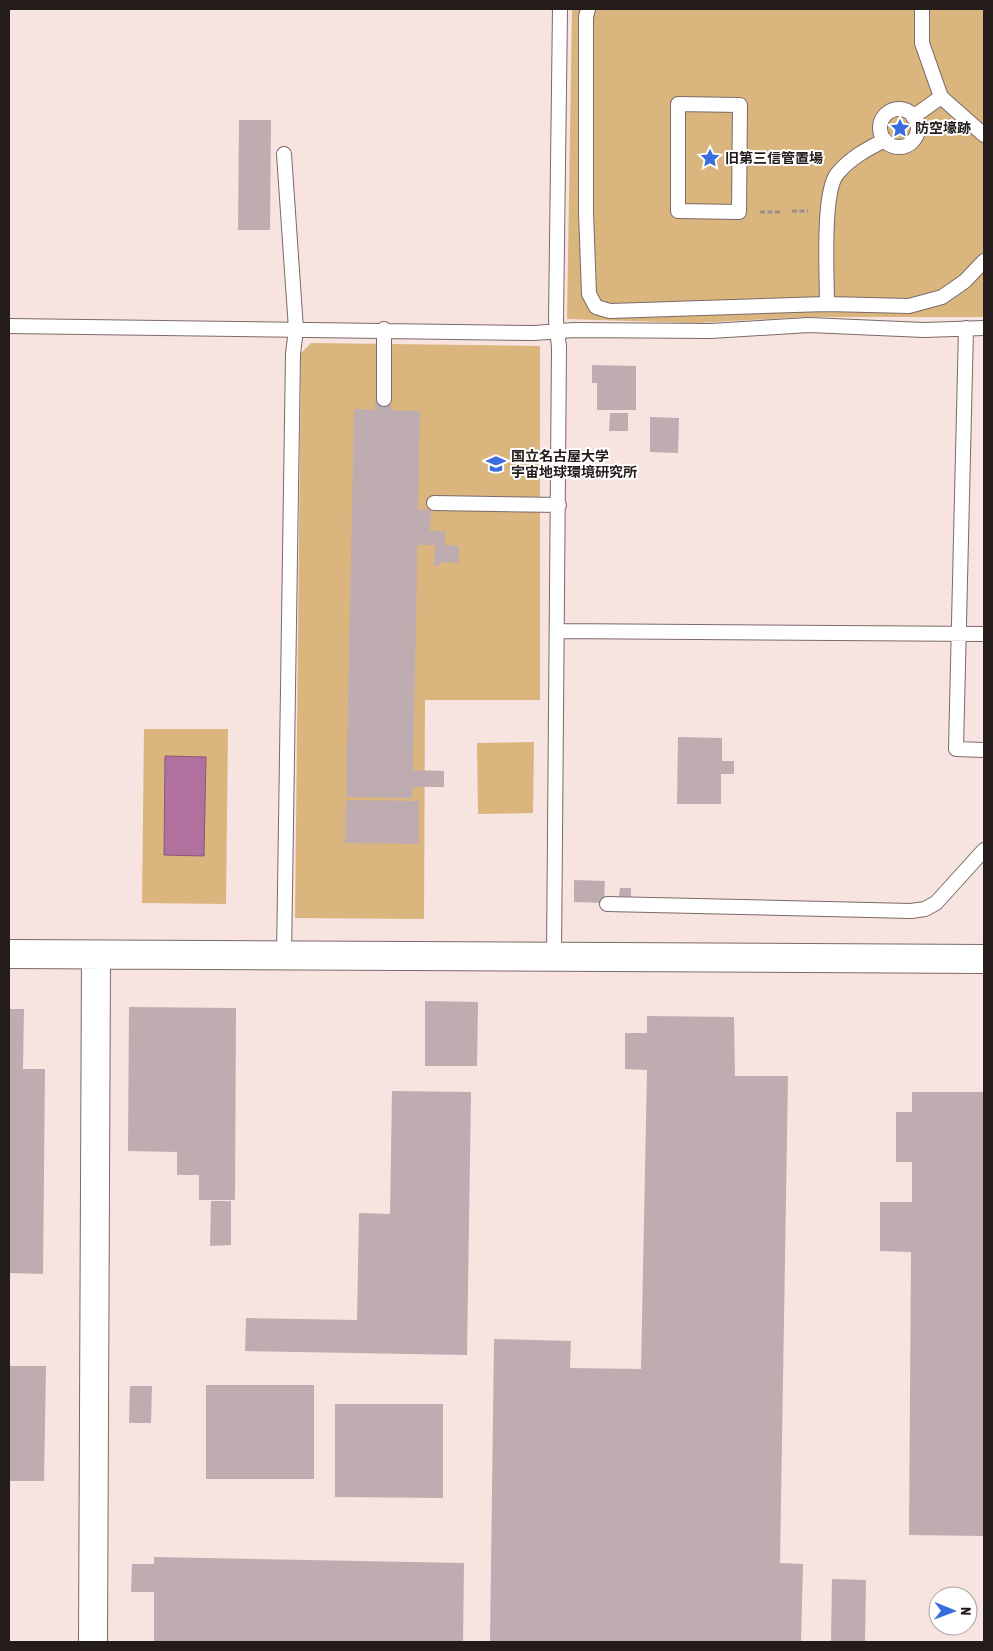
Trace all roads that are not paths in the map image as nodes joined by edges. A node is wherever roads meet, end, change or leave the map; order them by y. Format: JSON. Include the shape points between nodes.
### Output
{"nodes":[{"id":1,"x":560,"y":9,"type":"edge"},
{"id":2,"x":588,"y":9,"type":"edge"},
{"id":3,"x":922,"y":9,"type":"edge"},
{"id":4,"x":941,"y":97,"type":"junction"},
{"id":5,"x":914,"y":117,"type":"junction"},
{"id":6,"x":984,"y":135,"type":"edge"},
{"id":7,"x":885,"y":140,"type":"junction"},
{"id":8,"x":284,"y":154,"type":"dead end"},
{"id":9,"x":678,"y":211,"type":"joint"},
{"id":10,"x":984,"y":261,"type":"edge"},
{"id":11,"x":827,"y":304,"type":"junction"},
{"id":12,"x":9,"y":326,"type":"edge"},
{"id":13,"x":296,"y":328,"type":"junction"},
{"id":14,"x":966,"y":328,"type":"junction"},
{"id":15,"x":984,"y":328,"type":"edge"},
{"id":16,"x":384,"y":329,"type":"junction"},
{"id":17,"x":557,"y":331,"type":"junction"},
{"id":18,"x":384,"y":399,"type":"dead end"},
{"id":19,"x":434,"y":503,"type":"dead end"},
{"id":20,"x":559,"y":505,"type":"junction"},
{"id":21,"x":557,"y":631,"type":"junction"},
{"id":22,"x":957,"y":634,"type":"junction"},
{"id":23,"x":984,"y":634,"type":"edge"},
{"id":24,"x":984,"y":750,"type":"edge"},
{"id":25,"x":984,"y":850,"type":"edge"},
{"id":26,"x":607,"y":904,"type":"dead end"},
{"id":27,"x":9,"y":954,"type":"edge"},
{"id":28,"x":96,"y":956,"type":"junction"},
{"id":29,"x":284,"y":957,"type":"junction"},
{"id":30,"x":554,"y":957,"type":"junction"},
{"id":31,"x":984,"y":959,"type":"edge"},
{"id":32,"x":93,"y":1642,"type":"edge"}],
"edges":[{"from":1,"to":17,"type":"lane"},
{"from":2,"to":11,"type":"lane","via":[[586,212],[589,294],[596,307],[610,311]]},
{"from":3,"to":4,"type":"lane","via":[[922,43]]},
{"from":4,"to":5,"type":"lane"},
{"from":4,"to":6,"type":"lane"},
{"from":5,"to":7,"type":"lane","via":[[918,129],[908,144],[896,147]]},
{"from":5,"to":7,"type":"lane","via":[[904,110],[887,113],[881,123],[881,135]]},
{"from":7,"to":11,"type":"lane","via":[[846,165],[832,182],[828,212]]},
{"from":8,"to":13,"type":"lane"},
{"from":9,"to":9,"type":"lane","via":[[678,104],[740,105],[739,212]]},
{"from":10,"to":11,"type":"lane","via":[[942,298],[909,306]]},
{"from":12,"to":13,"type":"lane"},
{"from":13,"to":16,"type":"lane"},
{"from":13,"to":29,"type":"lane","via":[[293,354]]},
{"from":14,"to":15,"type":"lane"},
{"from":14,"to":17,"type":"lane","via":[[924,330],[810,325],[711,331]]},
{"from":14,"to":22,"type":"lane"},
{"from":16,"to":17,"type":"lane"},
{"from":16,"to":18,"type":"lane"},
{"from":17,"to":20,"type":"lane"},
{"from":19,"to":20,"type":"lane"},
{"from":20,"to":21,"type":"lane"},
{"from":21,"to":22,"type":"lane"},
{"from":21,"to":30,"type":"lane"},
{"from":22,"to":23,"type":"lane"},
{"from":22,"to":24,"type":"lane","via":[[956,750]]},
{"from":25,"to":26,"type":"lane","via":[[936,903],[918,910]]},
{"from":27,"to":28,"type":"street"},
{"from":28,"to":29,"type":"street"},
{"from":28,"to":32,"type":"street"},
{"from":29,"to":30,"type":"street"},
{"from":30,"to":31,"type":"street"}]}
